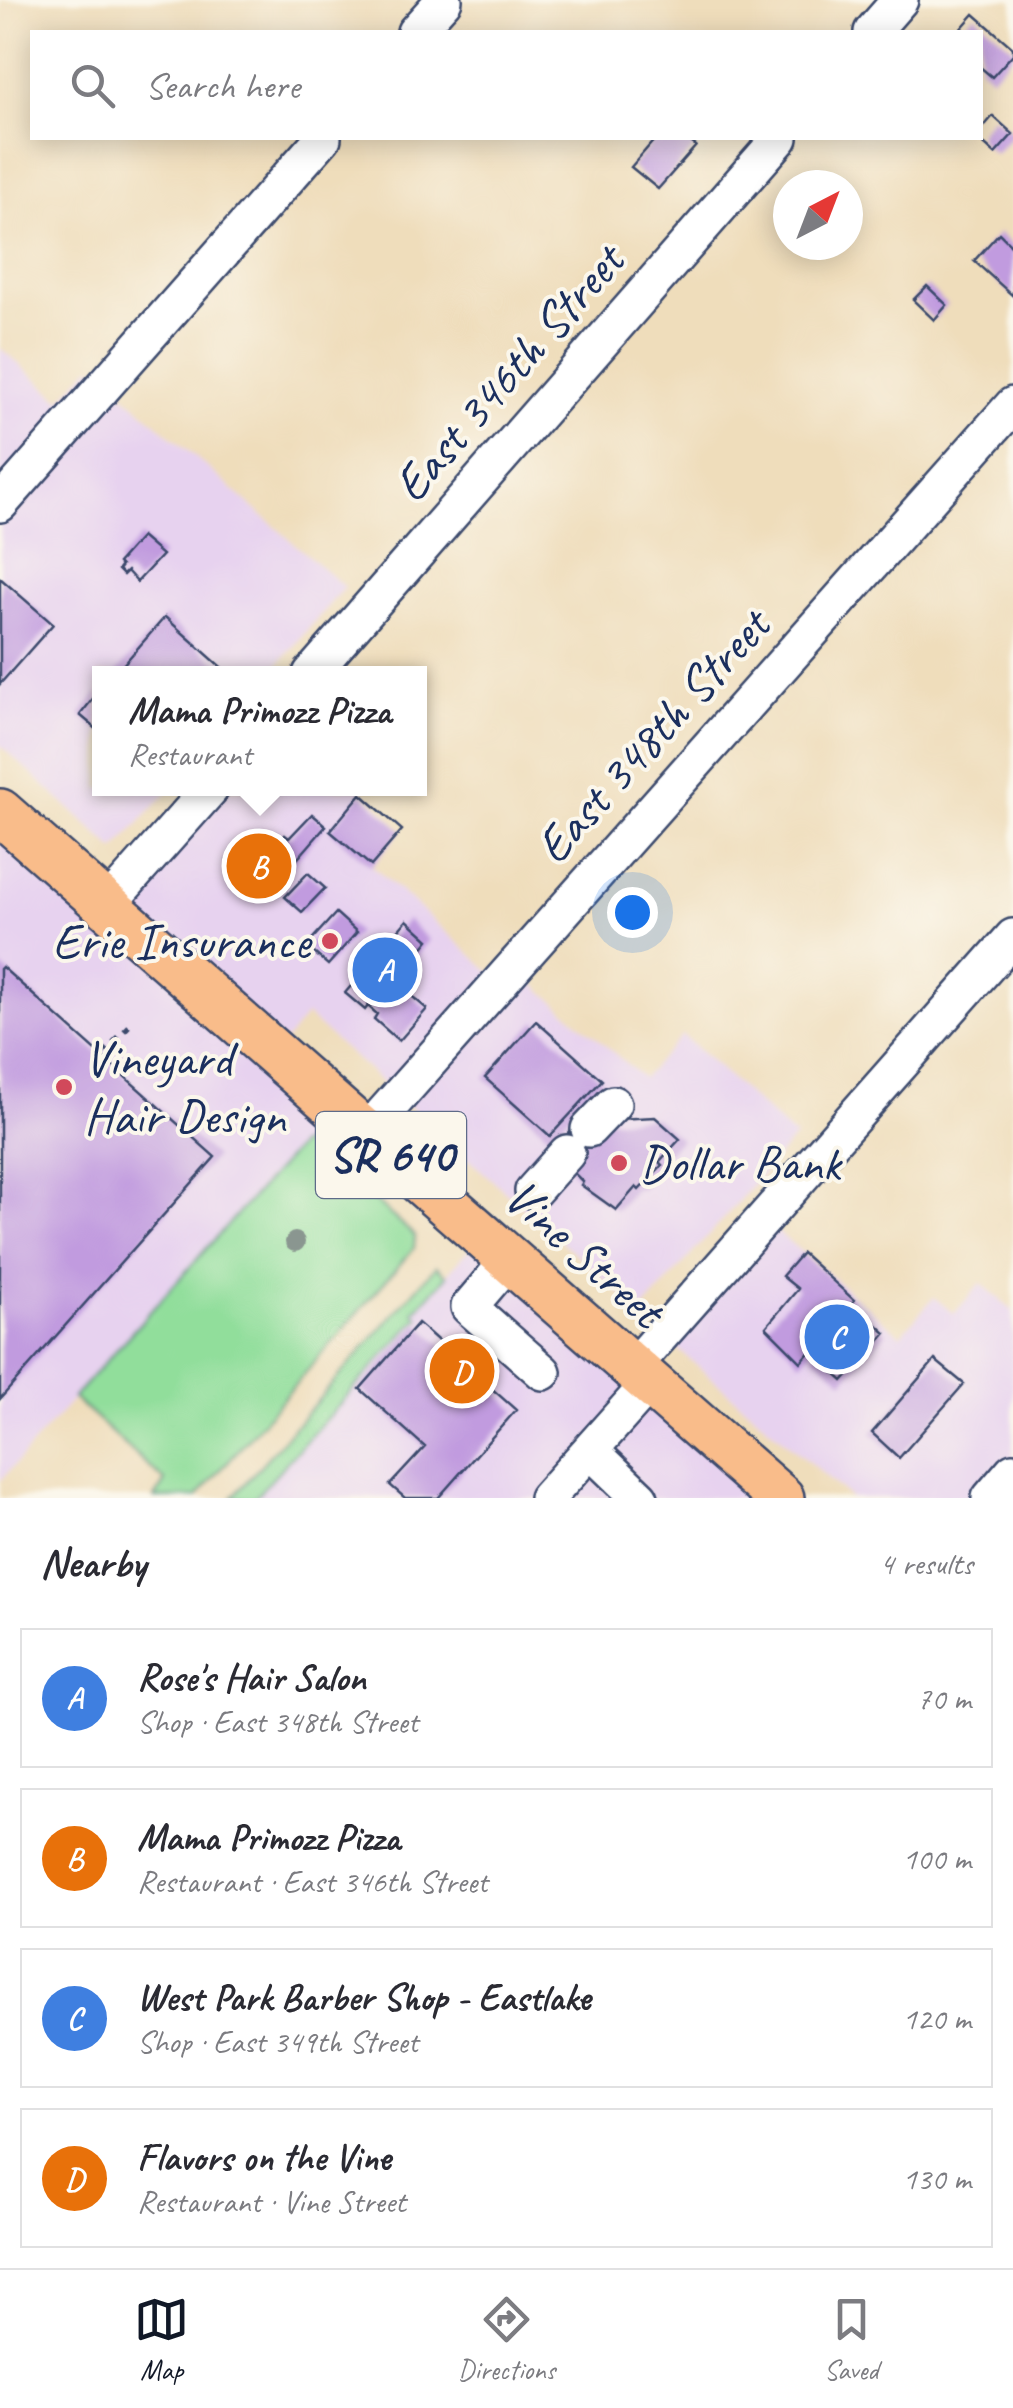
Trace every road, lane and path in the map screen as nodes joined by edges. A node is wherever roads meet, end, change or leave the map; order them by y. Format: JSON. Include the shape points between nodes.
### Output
{"nodes":[{"id":1,"x":444,"y":0,"type":"edge"},
{"id":2,"x":900,"y":0,"type":"edge"},
{"id":3,"x":417,"y":30,"type":"edge"},
{"id":4,"x":874,"y":30,"type":"edge"},
{"id":5,"x":321,"y":140,"type":"edge"},
{"id":6,"x":778,"y":140,"type":"edge"},
{"id":7,"x":1013,"y":404,"type":"edge"},
{"id":8,"x":0,"y":504,"type":"edge"},
{"id":9,"x":318,"y":666,"type":"edge"},
{"id":10,"x":204,"y":796,"type":"edge"},
{"id":11,"x":0,"y":812,"type":"edge"},
{"id":12,"x":106,"y":906,"type":"junction"},
{"id":13,"x":1013,"y":936,"type":"edge"},
{"id":14,"x":129,"y":1026,"type":"dead end"},
{"id":15,"x":102,"y":1054,"type":"dead end"},
{"id":16,"x":590,"y":1129,"type":"dead end"},
{"id":17,"x":366,"y":1133,"type":"junction"},
{"id":18,"x":533,"y":1191,"type":"dead end"},
{"id":19,"x":509,"y":1260,"type":"junction"},
{"id":20,"x":544,"y":1372,"type":"dead end"},
{"id":21,"x":640,"y":1376,"type":"junction"},
{"id":22,"x":590,"y":1450,"type":"junction"},
{"id":23,"x":1013,"y":1471,"type":"edge"},
{"id":24,"x":547,"y":1498,"type":"edge"},
{"id":25,"x":640,"y":1498,"type":"edge"},
{"id":26,"x":780,"y":1498,"type":"edge"},
{"id":27,"x":990,"y":1498,"type":"edge"}],
"edges":[{"from":1,"to":3,"type":"street"},
{"from":2,"to":4,"type":"street"},
{"from":5,"to":8,"type":"street"},
{"from":6,"to":9,"type":"street","name":"East 346th Street"},
{"from":7,"to":17,"type":"street","name":"East 348th Street"},
{"from":10,"to":12,"type":"street"},
{"from":11,"to":12,"type":"main road","name":"Vine Street","number":"SR 640"},
{"from":12,"to":17,"type":"main road","name":"Vine Street","number":"SR 640"},
{"from":13,"to":21,"type":"street"},
{"from":14,"to":15,"type":"path"},
{"from":16,"to":18,"type":"street"},
{"from":17,"to":19,"type":"main road","name":"Vine Street","number":"SR 640"},
{"from":19,"to":20,"type":"street","via":[[470,1307]]},
{"from":19,"to":21,"type":"main road","name":"Vine Street","number":"SR 640"},
{"from":21,"to":22,"type":"street"},
{"from":21,"to":26,"type":"main road","name":"Vine Street","number":"SR 640"},
{"from":22,"to":24,"type":"street"},
{"from":22,"to":25,"type":"street"},
{"from":23,"to":27,"type":"street"}]}
